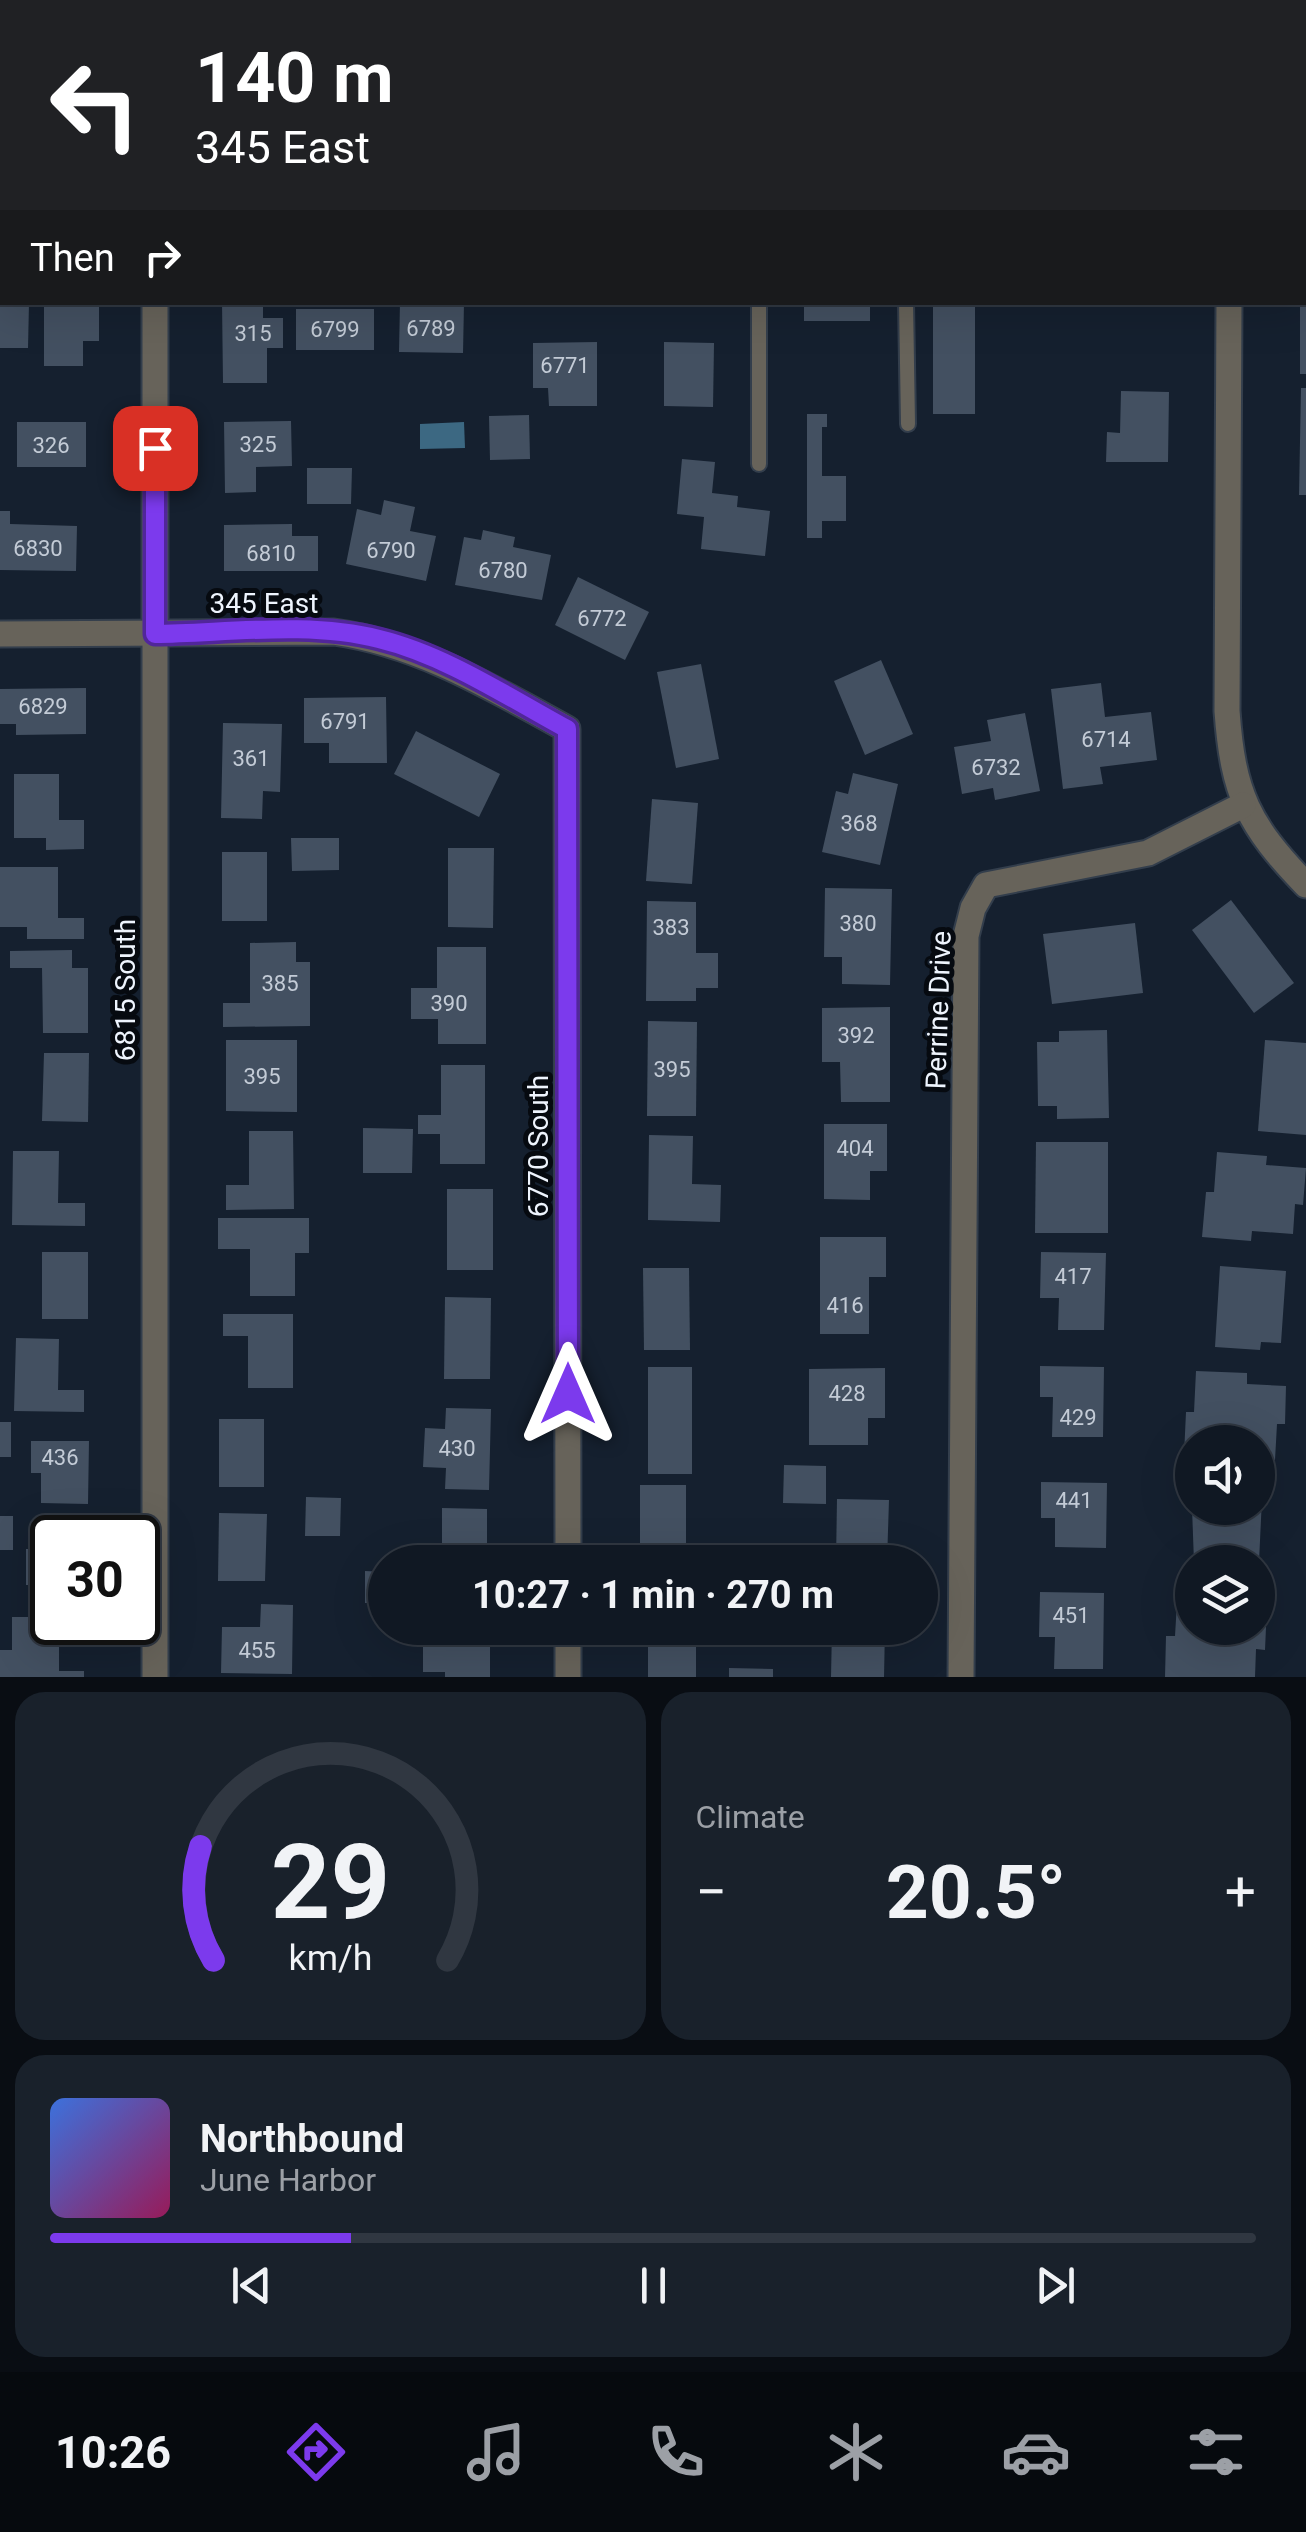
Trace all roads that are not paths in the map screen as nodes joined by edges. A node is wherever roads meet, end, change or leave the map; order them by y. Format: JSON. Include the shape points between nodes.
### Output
{"nodes":[{"id":1,"x":155,"y":305,"type":"edge"},
{"id":2,"x":759,"y":305,"type":"edge"},
{"id":3,"x":906,"y":305,"type":"edge"},
{"id":4,"x":1229,"y":305,"type":"edge"},
{"id":5,"x":908,"y":424,"type":"dead end"},
{"id":6,"x":758,"y":464,"type":"dead end"},
{"id":7,"x":0,"y":634,"type":"edge"},
{"id":8,"x":155,"y":634,"type":"junction"},
{"id":9,"x":567,"y":729,"type":"joint"},
{"id":10,"x":1243,"y":805,"type":"junction"},
{"id":11,"x":1306,"y":885,"type":"edge"},
{"id":12,"x":568,"y":1545,"type":"edge"},
{"id":13,"x":568,"y":1645,"type":"edge"},
{"id":14,"x":156,"y":1677,"type":"edge"},
{"id":15,"x":568,"y":1677,"type":"edge"},
{"id":16,"x":962,"y":1677,"type":"edge"}],
"edges":[{"from":1,"to":8,"type":"street","name":"6815 South"},
{"from":2,"to":6,"type":"lane"},
{"from":3,"to":5,"type":"lane"},
{"from":4,"to":10,"type":"street","via":[[1227,711],[1230,764]]},
{"from":7,"to":8,"type":"street","name":"345 East"},
{"from":8,"to":9,"type":"street","name":"345 East","via":[[334,632],[377,638]]},
{"from":8,"to":14,"type":"street","name":"6815 South"},
{"from":9,"to":12,"type":"street","name":"6770 South"},
{"from":10,"to":11,"type":"street"},
{"from":10,"to":16,"type":"street","name":"Perrine Drive","via":[[1148,853],[986,886],[973,908],[966,936]]},
{"from":13,"to":15,"type":"street"}]}
